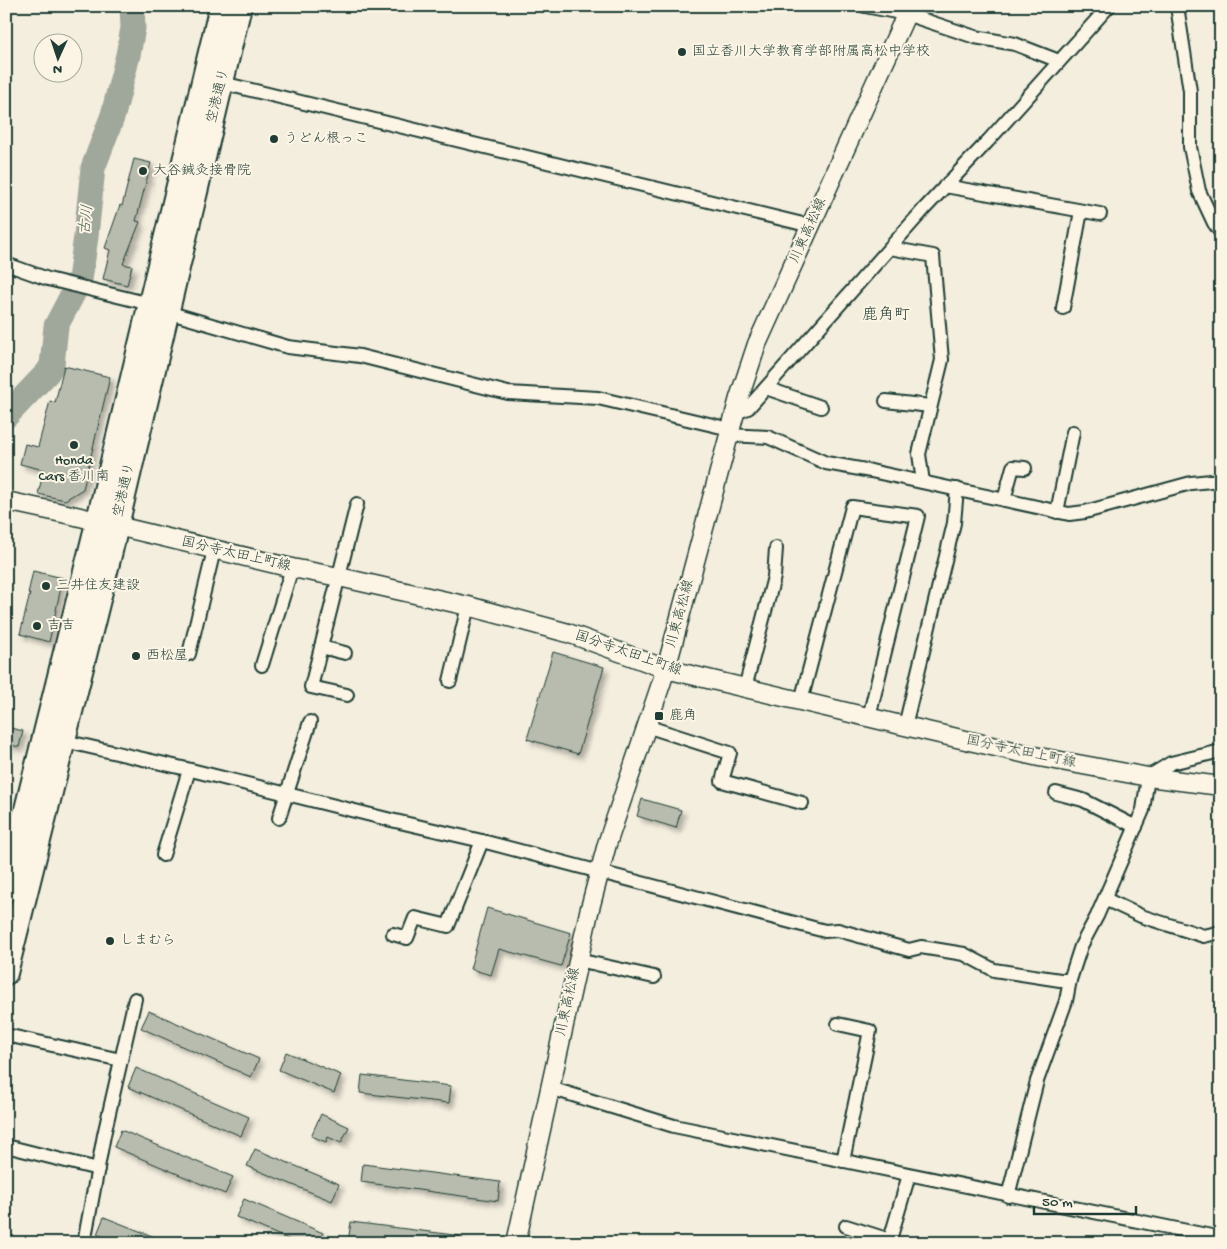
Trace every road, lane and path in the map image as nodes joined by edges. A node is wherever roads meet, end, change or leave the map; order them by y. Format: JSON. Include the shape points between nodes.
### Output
{"nodes":[{"id":1,"x":221,"y":6,"type":"edge"},
{"id":2,"x":240,"y":6,"type":"edge"},
{"id":3,"x":865,"y":6,"type":"edge"},
{"id":4,"x":1109,"y":6,"type":"edge"},
{"id":5,"x":1178,"y":6,"type":"edge"},
{"id":6,"x":908,"y":10,"type":"edge"},
{"id":7,"x":1059,"y":61,"type":"junction"},
{"id":8,"x":213,"y":81,"type":"junction"},
{"id":9,"x":945,"y":186,"type":"junction"},
{"id":10,"x":1081,"y":211,"type":"junction"},
{"id":11,"x":1100,"y":214,"type":"dead end"},
{"id":12,"x":811,"y":226,"type":"junction"},
{"id":13,"x":1221,"y":233,"type":"edge"},
{"id":14,"x":890,"y":248,"type":"junction"},
{"id":15,"x":6,"y":264,"type":"edge"},
{"id":16,"x":158,"y":308,"type":"junction"},
{"id":17,"x":1063,"y":308,"type":"dead end"},
{"id":18,"x":766,"y":388,"type":"junction"},
{"id":19,"x":886,"y":401,"type":"dead end"},
{"id":20,"x":930,"y":406,"type":"junction"},
{"id":21,"x":821,"y":407,"type":"dead end"},
{"id":22,"x":731,"y":426,"type":"junction"},
{"id":23,"x":1073,"y":432,"type":"dead end"},
{"id":24,"x":1025,"y":468,"type":"dead end"},
{"id":25,"x":1221,"y":480,"type":"edge"},
{"id":26,"x":923,"y":482,"type":"junction"},
{"id":27,"x":957,"y":489,"type":"junction"},
{"id":28,"x":1004,"y":500,"type":"junction"},
{"id":29,"x":6,"y":501,"type":"edge"},
{"id":30,"x":357,"y":504,"type":"dead end"},
{"id":31,"x":1057,"y":512,"type":"junction"},
{"id":32,"x":106,"y":524,"type":"junction"},
{"id":33,"x":776,"y":548,"type":"dead end"},
{"id":34,"x":214,"y":550,"type":"junction"},
{"id":35,"x":292,"y":568,"type":"junction"},
{"id":36,"x":338,"y":577,"type":"junction"},
{"id":37,"x":468,"y":606,"type":"junction"},
{"id":38,"x":321,"y":647,"type":"junction"},
{"id":39,"x":345,"y":653,"type":"dead end"},
{"id":40,"x":189,"y":654,"type":"dead end"},
{"id":41,"x":262,"y":665,"type":"dead end"},
{"id":42,"x":666,"y":669,"type":"junction"},
{"id":43,"x":450,"y":681,"type":"dead end"},
{"id":44,"x":746,"y":688,"type":"junction"},
{"id":45,"x":347,"y":695,"type":"dead end"},
{"id":46,"x":801,"y":701,"type":"junction"},
{"id":47,"x":868,"y":717,"type":"junction"},
{"id":48,"x":310,"y":722,"type":"dead end"},
{"id":49,"x":646,"y":726,"type":"junction"},
{"id":50,"x":905,"y":726,"type":"junction"},
{"id":51,"x":64,"y":741,"type":"junction"},
{"id":52,"x":1221,"y":752,"type":"edge"},
{"id":53,"x":189,"y":770,"type":"junction"},
{"id":54,"x":1148,"y":777,"type":"junction"},
{"id":55,"x":1221,"y":786,"type":"edge"},
{"id":56,"x":1056,"y":793,"type":"dead end"},
{"id":57,"x":287,"y":794,"type":"junction"},
{"id":58,"x":802,"y":803,"type":"dead end"},
{"id":59,"x":279,"y":818,"type":"dead end"},
{"id":60,"x":1136,"y":827,"type":"junction"},
{"id":61,"x":482,"y":841,"type":"junction"},
{"id":62,"x":164,"y":856,"type":"dead end"},
{"id":63,"x":600,"y":871,"type":"junction"},
{"id":64,"x":6,"y":890,"type":"edge"},
{"id":65,"x":1104,"y":899,"type":"junction"},
{"id":66,"x":1221,"y":932,"type":"edge"},
{"id":67,"x":393,"y":934,"type":"dead end"},
{"id":68,"x":578,"y":960,"type":"junction"},
{"id":69,"x":6,"y":973,"type":"edge"},
{"id":70,"x":654,"y":977,"type":"dead end"},
{"id":71,"x":1070,"y":980,"type":"junction"},
{"id":72,"x":136,"y":999,"type":"dead end"},
{"id":73,"x":838,"y":1024,"type":"dead end"},
{"id":74,"x":6,"y":1036,"type":"edge"},
{"id":75,"x":121,"y":1060,"type":"junction"},
{"id":76,"x":550,"y":1088,"type":"junction"},
{"id":77,"x":6,"y":1146,"type":"edge"},
{"id":78,"x":843,"y":1161,"type":"junction"},
{"id":79,"x":98,"y":1169,"type":"junction"},
{"id":80,"x":909,"y":1175,"type":"junction"},
{"id":81,"x":1008,"y":1196,"type":"junction"},
{"id":82,"x":846,"y":1226,"type":"dead end"},
{"id":83,"x":1221,"y":1238,"type":"edge"},
{"id":84,"x":890,"y":1241,"type":"edge"},
{"id":85,"x":84,"y":1243,"type":"edge"},
{"id":86,"x":516,"y":1243,"type":"edge"}],
"edges":[{"from":1,"to":8,"type":"highway","name":"空港通り"},
{"from":2,"to":8,"type":"highway","name":"空港通り"},
{"from":3,"to":6,"type":"street"},
{"from":4,"to":7,"type":"street"},
{"from":5,"to":13,"type":"street","via":[[1190,91],[1190,147],[1199,191]]},
{"from":6,"to":7,"type":"street","via":[[975,36],[1015,44]]},
{"from":6,"to":12,"type":"main road","name":"川東高松線"},
{"from":7,"to":9,"type":"street"},
{"from":8,"to":12,"type":"street"},
{"from":8,"to":16,"type":"highway","name":"空港通り"},
{"from":9,"to":10,"type":"street"},
{"from":9,"to":14,"type":"street"},
{"from":10,"to":11,"type":"street"},
{"from":10,"to":17,"type":"street"},
{"from":12,"to":22,"type":"main road","name":"川東高松線","via":[[757,344]]},
{"from":14,"to":18,"type":"street"},
{"from":14,"to":20,"type":"street","via":[[933,256],[942,360]]},
{"from":15,"to":16,"type":"street","via":[[48,279]]},
{"from":16,"to":22,"type":"street","via":[[288,347],[360,356],[508,393],[598,398]]},
{"from":16,"to":32,"type":"highway","name":"空港通り"},
{"from":18,"to":21,"type":"street"},
{"from":18,"to":22,"type":"street"},
{"from":19,"to":20,"type":"street"},
{"from":20,"to":26,"type":"street","via":[[918,454]]},
{"from":22,"to":26,"type":"street","via":[[742,434],[768,437],[826,463]]},
{"from":22,"to":42,"type":"main road","name":"川東高松線"},
{"from":23,"to":31,"type":"street"},
{"from":24,"to":28,"type":"street","via":[[1013,467]]},
{"from":25,"to":31,"type":"street","via":[[1192,483],[1085,512]]},
{"from":26,"to":27,"type":"street"},
{"from":27,"to":28,"type":"street"},
{"from":27,"to":50,"type":"street","via":[[954,523]]},
{"from":28,"to":31,"type":"street"},
{"from":29,"to":32,"type":"main road","name":"国分寺太田上町線"},
{"from":30,"to":36,"type":"street"},
{"from":32,"to":34,"type":"main road","name":"国分寺太田上町線"},
{"from":32,"to":51,"type":"highway","name":"空港通り"},
{"from":32,"to":64,"type":"highway","name":"空港通り"},
{"from":33,"to":44,"type":"street","via":[[774,577]]},
{"from":34,"to":35,"type":"main road","name":"国分寺太田上町線"},
{"from":34,"to":40,"type":"street"},
{"from":35,"to":36,"type":"main road","name":"国分寺太田上町線"},
{"from":35,"to":41,"type":"street"},
{"from":36,"to":37,"type":"main road","name":"国分寺太田上町線"},
{"from":36,"to":38,"type":"street"},
{"from":37,"to":42,"type":"main road","name":"国分寺太田上町線","via":[[568,633]]},
{"from":37,"to":43,"type":"street"},
{"from":38,"to":39,"type":"street"},
{"from":38,"to":45,"type":"street","via":[[311,686]]},
{"from":42,"to":44,"type":"main road","name":"国分寺太田上町線"},
{"from":42,"to":49,"type":"main road","name":"川東高松線"},
{"from":44,"to":46,"type":"main road","name":"国分寺太田上町線"},
{"from":46,"to":47,"type":"main road","name":"国分寺太田上町線"},
{"from":46,"to":47,"type":"street","via":[[852,507],[918,516]]},
{"from":47,"to":50,"type":"main road","name":"国分寺太田上町線"},
{"from":48,"to":57,"type":"street"},
{"from":49,"to":58,"type":"street","via":[[730,753],[722,781]]},
{"from":49,"to":63,"type":"main road","name":"川東高松線"},
{"from":50,"to":54,"type":"main road","name":"国分寺太田上町線","via":[[1039,757]]},
{"from":51,"to":53,"type":"street"},
{"from":51,"to":69,"type":"highway","name":"空港通り"},
{"from":52,"to":54,"type":"street","via":[[1171,763]]},
{"from":53,"to":57,"type":"street"},
{"from":53,"to":62,"type":"street"},
{"from":54,"to":55,"type":"main road","name":"国分寺太田上町線"},
{"from":54,"to":60,"type":"street","via":[[1143,810]]},
{"from":56,"to":60,"type":"street","via":[[1083,800]]},
{"from":57,"to":59,"type":"street"},
{"from":57,"to":61,"type":"street"},
{"from":60,"to":65,"type":"street"},
{"from":61,"to":63,"type":"street"},
{"from":61,"to":67,"type":"street","via":[[448,926],[415,918],[407,938]]},
{"from":63,"to":68,"type":"main road","name":"川東高松線"},
{"from":63,"to":71,"type":"street","via":[[825,931],[838,930],[909,950],[921,947],[964,954],[994,970]]},
{"from":65,"to":66,"type":"street","via":[[1140,916],[1204,936]]},
{"from":65,"to":71,"type":"street","via":[[1081,946]]},
{"from":68,"to":70,"type":"street"},
{"from":68,"to":76,"type":"main road","name":"川東高松線"},
{"from":71,"to":81,"type":"street","via":[[1066,1001],[1037,1081]]},
{"from":72,"to":75,"type":"street"},
{"from":73,"to":78,"type":"street","via":[[870,1031]]},
{"from":74,"to":75,"type":"street"},
{"from":75,"to":79,"type":"street"},
{"from":76,"to":78,"type":"street","via":[[674,1126]]},
{"from":76,"to":86,"type":"main road","name":"川東高松線"},
{"from":77,"to":79,"type":"street"},
{"from":78,"to":80,"type":"street"},
{"from":79,"to":85,"type":"street"},
{"from":80,"to":81,"type":"street"},
{"from":80,"to":84,"type":"street"},
{"from":81,"to":83,"type":"street"},
{"from":82,"to":84,"type":"street"}]}
